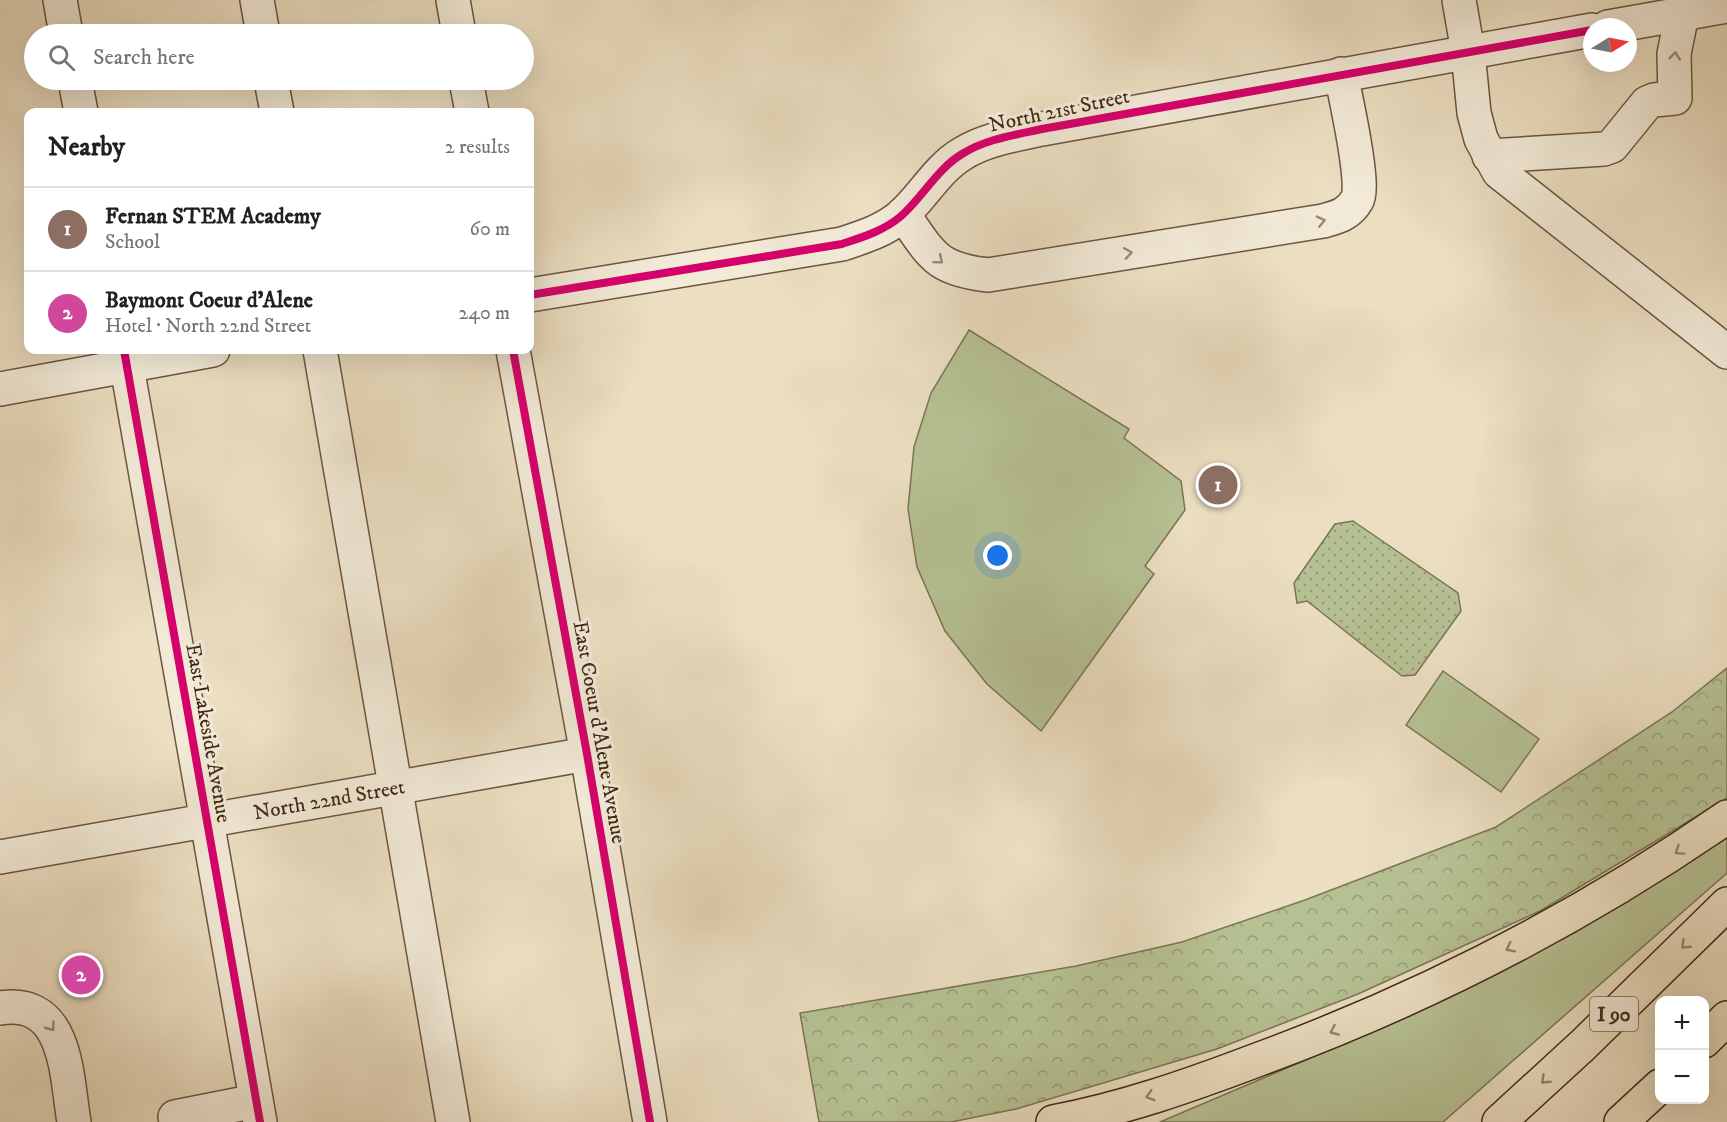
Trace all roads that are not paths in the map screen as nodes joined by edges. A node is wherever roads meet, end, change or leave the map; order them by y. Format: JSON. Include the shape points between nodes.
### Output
{"nodes":[{"id":1,"x":60,"y":0,"type":"edge"},
{"id":2,"x":257,"y":0,"type":"edge"},
{"id":3,"x":453,"y":0,"type":"edge"},
{"id":4,"x":1459,"y":0,"type":"edge"},
{"id":5,"x":1727,"y":6,"type":"edge"},
{"id":6,"x":1682,"y":14,"type":"junction"},
{"id":7,"x":1637,"y":22,"type":"edge"},
{"id":8,"x":64,"y":24,"type":"edge"},
{"id":9,"x":261,"y":24,"type":"edge"},
{"id":10,"x":457,"y":24,"type":"edge"},
{"id":11,"x":1583,"y":32,"type":"edge"},
{"id":12,"x":1468,"y":52,"type":"junction"},
{"id":13,"x":1341,"y":74,"type":"junction"},
{"id":14,"x":77,"y":90,"type":"edge"},
{"id":15,"x":273,"y":90,"type":"edge"},
{"id":16,"x":468,"y":90,"type":"edge"},
{"id":17,"x":80,"y":108,"type":"edge"},
{"id":18,"x":276,"y":108,"type":"edge"},
{"id":19,"x":471,"y":108,"type":"edge"},
{"id":20,"x":1490,"y":156,"type":"junction"},
{"id":21,"x":903,"y":214,"type":"junction"},
{"id":22,"x":534,"y":294,"type":"edge"},
{"id":23,"x":1727,"y":352,"type":"edge"},
{"id":24,"x":163,"y":354,"type":"edge"},
{"id":25,"x":321,"y":354,"type":"edge"},
{"id":26,"x":514,"y":354,"type":"edge"},
{"id":27,"x":126,"y":357,"type":"edge"},
{"id":28,"x":0,"y":389,"type":"edge"},
{"id":29,"x":587,"y":754,"type":"junction"},
{"id":30,"x":396,"y":787,"type":"junction"},
{"id":31,"x":1727,"y":817,"type":"edge"},
{"id":32,"x":206,"y":819,"type":"junction"},
{"id":33,"x":0,"y":857,"type":"edge"},
{"id":34,"x":1727,"y":904,"type":"edge"},
{"id":35,"x":0,"y":1008,"type":"edge"},
{"id":36,"x":1727,"y":1018,"type":"edge"},
{"id":37,"x":1709,"y":1036,"type":"edge"},
{"id":38,"x":1655,"y":1090,"type":"edge"},
{"id":39,"x":258,"y":1112,"type":"edge"},
{"id":40,"x":175,"y":1116,"type":"dead end"},
{"id":41,"x":74,"y":1122,"type":"edge"},
{"id":42,"x":453,"y":1122,"type":"edge"},
{"id":43,"x":650,"y":1122,"type":"edge"},
{"id":44,"x":1053,"y":1122,"type":"edge"},
{"id":45,"x":1499,"y":1122,"type":"edge"},
{"id":46,"x":1621,"y":1122,"type":"edge"}],
"edges":[{"from":1,"to":8,"type":"street"},
{"from":2,"to":9,"type":"street"},
{"from":3,"to":10,"type":"street"},
{"from":4,"to":12,"type":"street"},
{"from":5,"to":6,"type":"street"},
{"from":6,"to":7,"type":"street"},
{"from":20,"to":6,"type":"street","one_way":true,"via":[[1612,146],[1647,103],[1675,98],[1674,54]]},
{"from":11,"to":12,"type":"street","name":"North 21st Street"},
{"from":12,"to":13,"type":"street","name":"North 21st Street"},
{"from":12,"to":20,"type":"street","via":[[1474,113]]},
{"from":13,"to":21,"type":"street","name":"North 21st Street","via":[[986,142],[962,153],[947,166]]},
{"from":21,"to":13,"type":"street","one_way":true,"via":[[932,255],[945,266],[988,275],[1323,221],[1346,214],[1359,198],[1359,177]]},
{"from":14,"to":17,"type":"street"},
{"from":15,"to":18,"type":"street"},
{"from":16,"to":19,"type":"street"},
{"from":20,"to":23,"type":"street","via":[[1499,172]]},
{"from":21,"to":22,"type":"street","name":"North 21st Street","via":[[877,232],[842,243]]},
{"from":24,"to":27,"type":"street"},
{"from":25,"to":30,"type":"street"},
{"from":26,"to":29,"type":"street","name":"East Coeur d'Alene Avenue"},
{"from":27,"to":28,"type":"street"},
{"from":27,"to":32,"type":"street","name":"East Lakeside Avenue"},
{"from":29,"to":30,"type":"street","name":"North 22nd Street"},
{"from":29,"to":43,"type":"street","name":"East Coeur d'Alene Avenue"},
{"from":30,"to":32,"type":"street","name":"North 22nd Street"},
{"from":30,"to":42,"type":"street"},
{"from":31,"to":44,"type":"highway","one_way":true,"via":[[1602,898],[1415,995],[1323,1036],[1199,1082]]},
{"from":32,"to":33,"type":"street","name":"North 22nd Street"},
{"from":32,"to":39,"type":"street","name":"East Lakeside Avenue"},
{"from":34,"to":45,"type":"highway","number":"I 90","one_way":true},
{"from":35,"to":41,"type":"street","one_way":true,"via":[[16,1006],[36,1012],[50,1023],[59,1039]]},
{"from":36,"to":37,"type":"highway"},
{"from":38,"to":46,"type":"highway"},
{"from":39,"to":40,"type":"street"}]}
